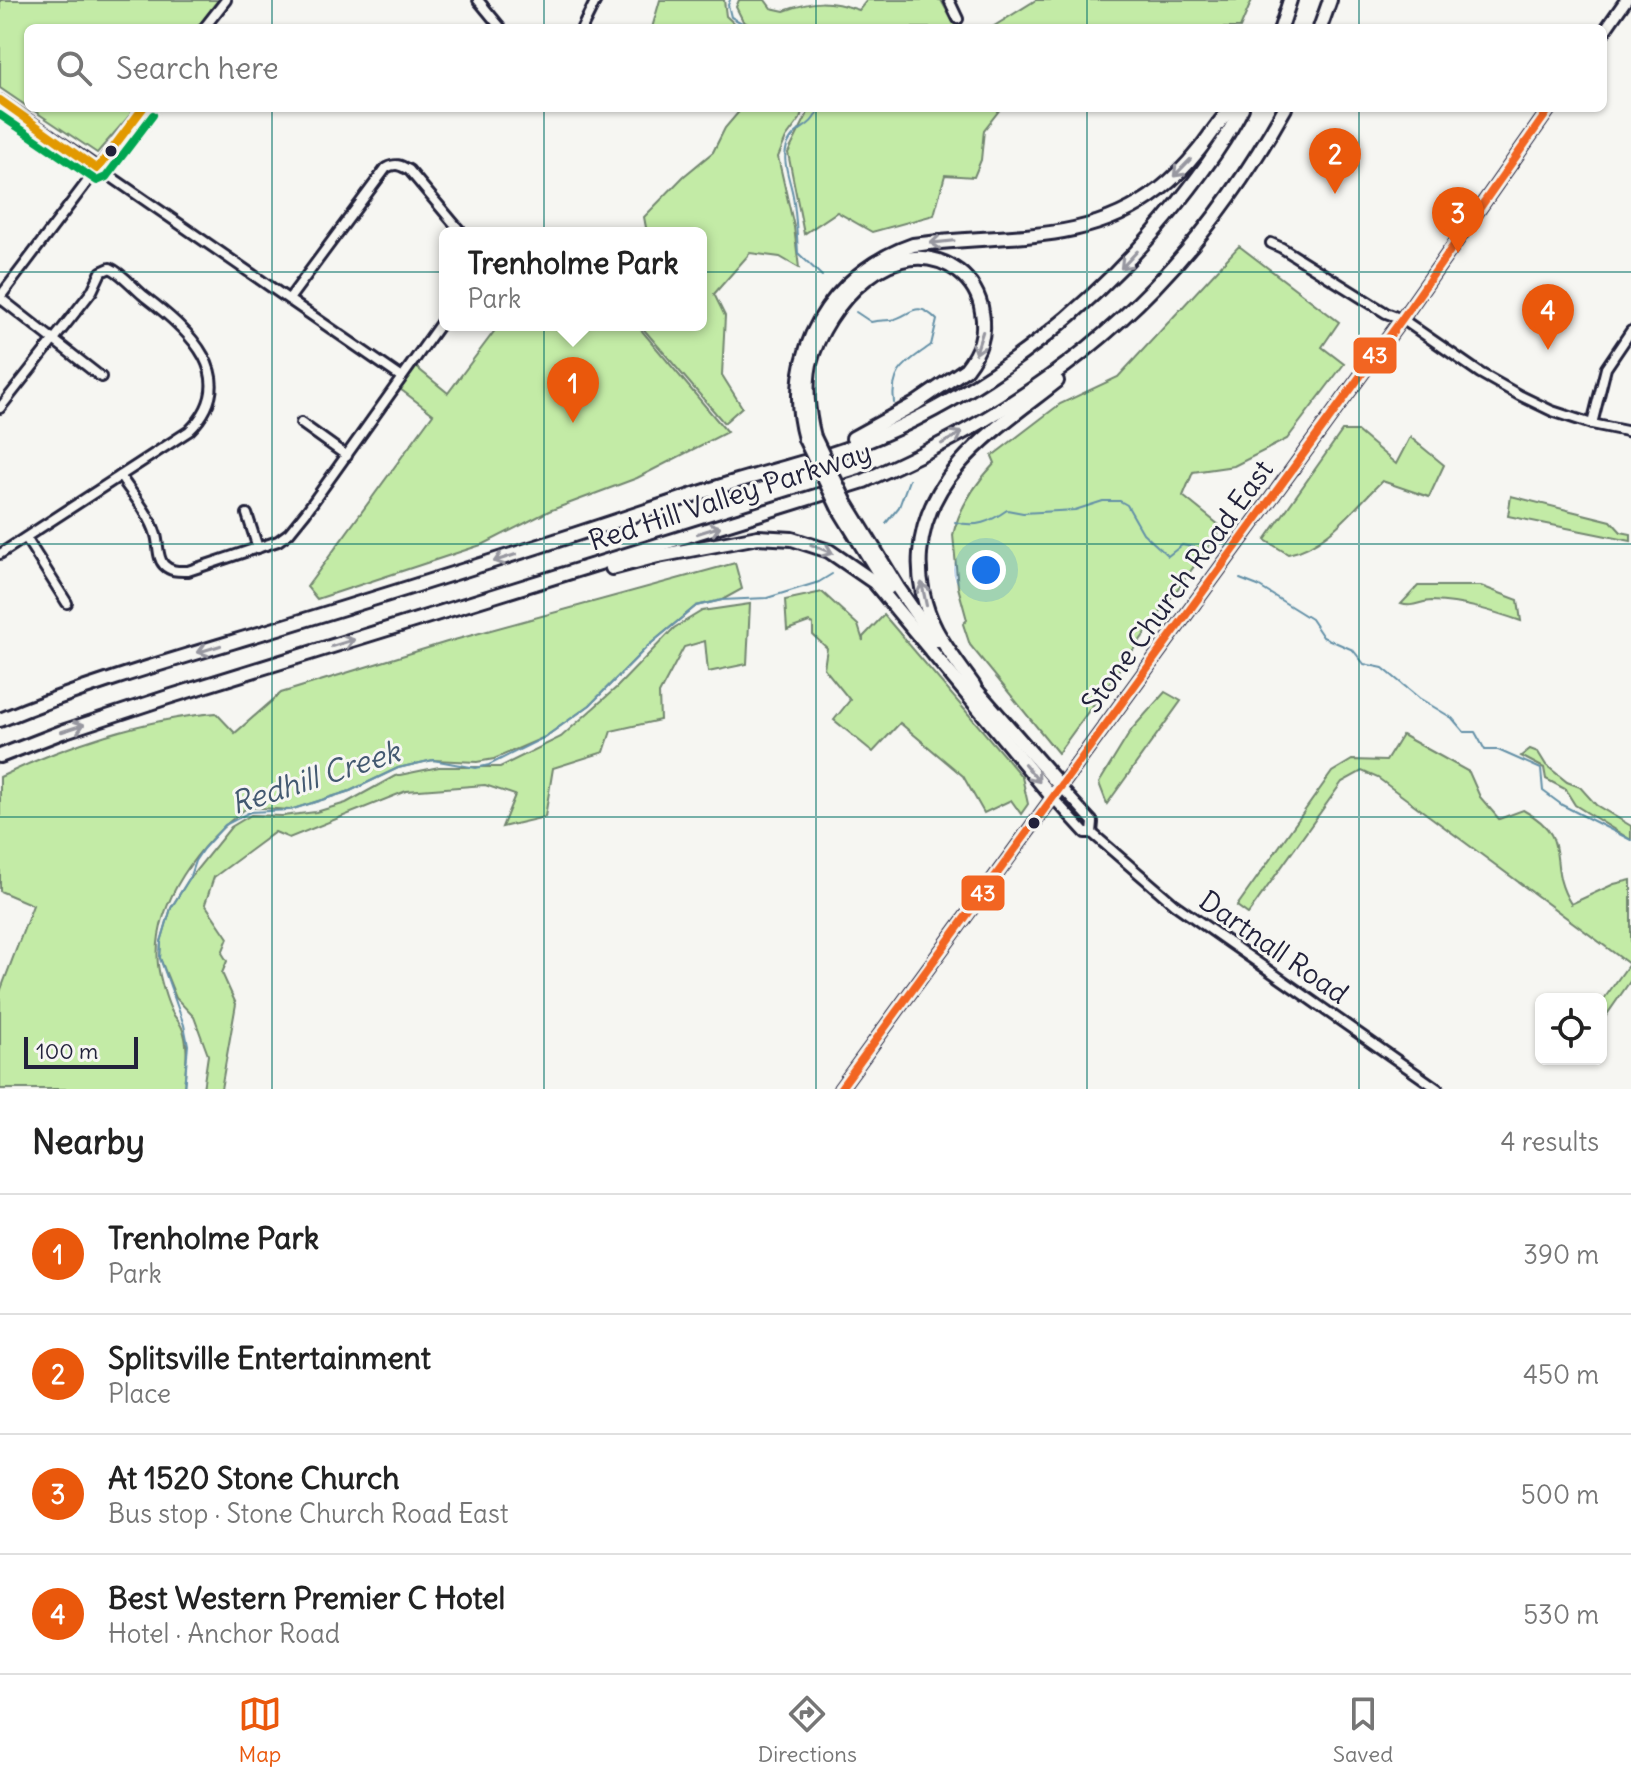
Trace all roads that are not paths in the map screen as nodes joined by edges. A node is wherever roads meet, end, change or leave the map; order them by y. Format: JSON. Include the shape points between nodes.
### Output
{"nodes":[{"id":1,"x":226,"y":0,"type":"edge"},
{"id":2,"x":478,"y":0,"type":"edge"},
{"id":3,"x":596,"y":0,"type":"edge"},
{"id":4,"x":949,"y":0,"type":"edge"},
{"id":5,"x":1290,"y":0,"type":"edge"},
{"id":6,"x":1330,"y":0,"type":"edge"},
{"id":7,"x":1626,"y":0,"type":"edge"},
{"id":8,"x":958,"y":19,"type":"dead end"},
{"id":9,"x":207,"y":24,"type":"edge"},
{"id":10,"x":498,"y":24,"type":"edge"},
{"id":11,"x":584,"y":24,"type":"edge"},
{"id":12,"x":1282,"y":24,"type":"edge"},
{"id":13,"x":1321,"y":24,"type":"edge"},
{"id":14,"x":1607,"y":27,"type":"edge"},
{"id":15,"x":1,"y":103,"type":"edge"},
{"id":16,"x":140,"y":112,"type":"edge"},
{"id":17,"x":1229,"y":112,"type":"edge"},
{"id":18,"x":1240,"y":112,"type":"edge"},
{"id":19,"x":1283,"y":112,"type":"edge"},
{"id":20,"x":1547,"y":112,"type":"edge"},
{"id":21,"x":97,"y":169,"type":"junction"},
{"id":22,"x":457,"y":227,"type":"edge"},
{"id":23,"x":1271,"y":243,"type":"dead end"},
{"id":24,"x":0,"y":298,"type":"edge"},
{"id":25,"x":289,"y":299,"type":"junction"},
{"id":26,"x":1402,"y":319,"type":"junction"},
{"id":27,"x":439,"y":325,"type":"edge"},
{"id":28,"x":1631,"y":331,"type":"edge"},
{"id":29,"x":54,"y":340,"type":"junction"},
{"id":30,"x":1074,"y":360,"type":"junction"},
{"id":31,"x":101,"y":377,"type":"dead end"},
{"id":32,"x":401,"y":377,"type":"junction"},
{"id":33,"x":0,"y":408,"type":"edge"},
{"id":34,"x":301,"y":423,"type":"dead end"},
{"id":35,"x":1592,"y":424,"type":"junction"},
{"id":36,"x":1631,"y":432,"type":"edge"},
{"id":37,"x":810,"y":438,"type":"junction"},
{"id":38,"x":347,"y":456,"type":"junction"},
{"id":39,"x":799,"y":463,"type":"junction"},
{"id":40,"x":120,"y":476,"type":"junction"},
{"id":41,"x":842,"y":505,"type":"junction"},
{"id":42,"x":247,"y":514,"type":"dead end"},
{"id":43,"x":26,"y":538,"type":"junction"},
{"id":44,"x":258,"y":548,"type":"junction"},
{"id":45,"x":0,"y":554,"type":"edge"},
{"id":46,"x":554,"y":578,"type":"junction"},
{"id":47,"x":67,"y":603,"type":"dead end"},
{"id":48,"x":914,"y":628,"type":"junction"},
{"id":49,"x":974,"y":686,"type":"junction"},
{"id":50,"x":0,"y":720,"type":"edge"},
{"id":51,"x":0,"y":756,"type":"edge"},
{"id":52,"x":1057,"y":793,"type":"junction"},
{"id":53,"x":1092,"y":833,"type":"junction"},
{"id":54,"x":840,"y":1089,"type":"edge"},
{"id":55,"x":1438,"y":1089,"type":"edge"}],
"edges":[{"from":1,"to":9,"type":"street"},
{"from":2,"to":10,"type":"street"},
{"from":3,"to":11,"type":"street"},
{"from":4,"to":8,"type":"street"},
{"from":5,"to":12,"type":"highway"},
{"from":6,"to":13,"type":"highway"},
{"from":7,"to":14,"type":"main road"},
{"from":15,"to":21,"type":"street"},
{"from":16,"to":21,"type":"street"},
{"from":17,"to":37,"type":"highway","one_way":true,"via":[[1160,189],[1108,219],[1067,232],[913,245],[856,276],[819,318],[805,351],[799,412]]},
{"from":18,"to":39,"type":"highway","name":"Red Hill Valley Parkway","one_way":true,"via":[[1164,221],[1095,294],[1033,347],[952,399],[876,438]]},
{"from":19,"to":30,"type":"highway","name":"Red Hill Valley Parkway","via":[[1196,243],[1117,325]]},
{"from":20,"to":26,"type":"main road","name":"Stone Church Road East"},
{"from":21,"to":24,"type":"street"},
{"from":21,"to":25,"type":"street"},
{"from":22,"to":25,"type":"street","via":[[409,170],[399,164],[386,168]]},
{"from":23,"to":26,"type":"street"},
{"from":24,"to":29,"type":"street"},
{"from":25,"to":32,"type":"street"},
{"from":26,"to":35,"type":"street","via":[[1519,395]]},
{"from":26,"to":52,"type":"main road","name":"Stone Church Road East"},
{"from":27,"to":32,"type":"street"},
{"from":28,"to":35,"type":"street","via":[[1606,368]]},
{"from":29,"to":31,"type":"street"},
{"from":29,"to":33,"type":"street"},
{"from":29,"to":40,"type":"street","via":[[101,272],[110,268],[187,331],[209,365],[211,393],[201,419]]},
{"from":46,"to":30,"type":"highway","name":"Red Hill Valley Parkway","one_way":true,"via":[[864,481],[979,423]]},
{"from":49,"to":30,"type":"highway","one_way":true,"via":[[936,630],[925,600],[920,557],[927,515],[959,463],[1062,377]]},
{"from":32,"to":38,"type":"street"},
{"from":34,"to":38,"type":"street"},
{"from":35,"to":36,"type":"street"},
{"from":37,"to":39,"type":"highway","one_way":true,"via":[[810,367],[837,307],[874,273],[896,262],[927,258],[962,274],[978,296],[984,325],[979,350],[966,369],[873,429]]},
{"from":37,"to":41,"type":"highway","bridge":true},
{"from":38,"to":44,"type":"street","via":[[289,533]]},
{"from":39,"to":50,"type":"highway","name":"Red Hill Valley Parkway","one_way":true},
{"from":40,"to":43,"type":"street"},
{"from":40,"to":44,"type":"street","via":[[149,520],[166,567],[188,571]]},
{"from":41,"to":48,"type":"highway"},
{"from":41,"to":49,"type":"highway","via":[[950,660]]},
{"from":42,"to":44,"type":"street"},
{"from":43,"to":45,"type":"street"},
{"from":43,"to":47,"type":"street"},
{"from":46,"to":48,"type":"highway","one_way":true,"via":[[758,537],[792,539],[829,551],[857,568]]},
{"from":51,"to":46,"type":"highway","name":"Red Hill Valley Parkway","one_way":true},
{"from":48,"to":52,"type":"highway","one_way":true},
{"from":49,"to":52,"type":"highway"},
{"from":52,"to":53,"type":"street","name":"Dartnall Road","via":[[1085,833]]},
{"from":52,"to":53,"type":"street","name":"Dartnall Road","via":[[1093,822]]},
{"from":52,"to":54,"type":"main road","name":"Stone Church Road East"},
{"from":53,"to":55,"type":"street","name":"Dartnall Road","via":[[1174,904]]}]}
